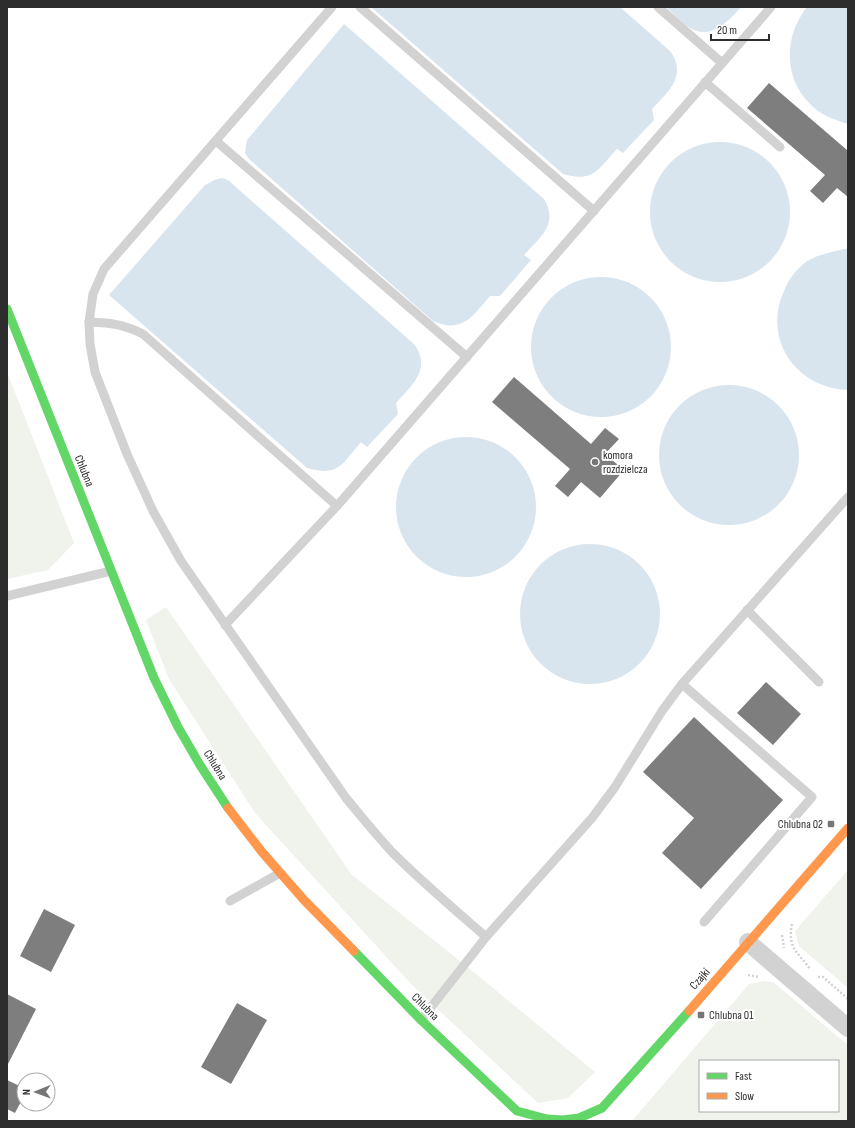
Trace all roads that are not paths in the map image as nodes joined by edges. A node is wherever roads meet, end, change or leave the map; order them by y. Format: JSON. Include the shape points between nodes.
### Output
{"nodes":[{"id":1,"x":332,"y":7,"type":"edge"},
{"id":2,"x":360,"y":7,"type":"edge"},
{"id":3,"x":658,"y":7,"type":"edge"},
{"id":4,"x":771,"y":7,"type":"edge"},
{"id":5,"x":722,"y":63,"type":"junction"},
{"id":6,"x":705,"y":82,"type":"junction"},
{"id":7,"x":216,"y":141,"type":"junction"},
{"id":8,"x":780,"y":146,"type":"dead end"},
{"id":9,"x":594,"y":211,"type":"junction"},
{"id":10,"x":7,"y":309,"type":"edge"},
{"id":11,"x":89,"y":322,"type":"junction"},
{"id":12,"x":467,"y":357,"type":"junction"},
{"id":13,"x":848,"y":497,"type":"edge"},
{"id":14,"x":337,"y":506,"type":"junction"},
{"id":15,"x":111,"y":571,"type":"junction"},
{"id":16,"x":7,"y":596,"type":"edge"},
{"id":17,"x":747,"y":610,"type":"junction"},
{"id":18,"x":225,"y":625,"type":"junction"},
{"id":19,"x":819,"y":682,"type":"dead end"},
{"id":20,"x":682,"y":684,"type":"junction"},
{"id":21,"x":848,"y":828,"type":"edge"},
{"id":22,"x":280,"y":873,"type":"junction"},
{"id":23,"x":230,"y":901,"type":"dead end"},
{"id":24,"x":704,"y":922,"type":"dead end"},
{"id":25,"x":486,"y":937,"type":"junction"},
{"id":26,"x":748,"y":942,"type":"junction"},
{"id":27,"x":421,"y":1020,"type":"junction"},
{"id":28,"x":848,"y":1028,"type":"edge"},
{"id":29,"x":556,"y":1121,"type":"edge"}],
"edges":[{"from":1,"to":7,"type":"lane"},
{"from":2,"to":9,"type":"lane"},
{"from":3,"to":5,"type":"lane"},
{"from":4,"to":5,"type":"lane"},
{"from":5,"to":6,"type":"lane"},
{"from":6,"to":8,"type":"lane"},
{"from":6,"to":9,"type":"lane"},
{"from":7,"to":11,"type":"lane","via":[[104,269],[93,294]]},
{"from":7,"to":12,"type":"lane"},
{"from":9,"to":12,"type":"lane"},
{"from":10,"to":15,"type":"street","name":"Chlubna"},
{"from":11,"to":14,"type":"lane","via":[[127,326],[143,334]]},
{"from":11,"to":18,"type":"lane","via":[[95,372],[127,454],[153,511],[181,561]]},
{"from":12,"to":14,"type":"lane"},
{"from":13,"to":17,"type":"lane"},
{"from":14,"to":18,"type":"lane"},
{"from":15,"to":16,"type":"lane"},
{"from":15,"to":22,"type":"street","name":"Chlubna","via":[[154,678],[178,727],[228,808]]},
{"from":17,"to":19,"type":"lane"},
{"from":17,"to":20,"type":"lane"},
{"from":18,"to":25,"type":"lane","via":[[346,798],[370,828],[419,877]]},
{"from":20,"to":24,"type":"lane","via":[[812,797]]},
{"from":20,"to":25,"type":"lane","via":[[592,818]]},
{"from":21,"to":26,"type":"street","name":"Czajki"},
{"from":22,"to":23,"type":"lane"},
{"from":22,"to":27,"type":"street","name":"Chlubna"},
{"from":25,"to":27,"type":"lane"},
{"from":26,"to":28,"type":"street"},
{"from":26,"to":29,"type":"street","name":"Czajki","via":[[602,1108],[593,1114]]},
{"from":27,"to":29,"type":"street","name":"Chlubna","via":[[517,1111]]}]}
